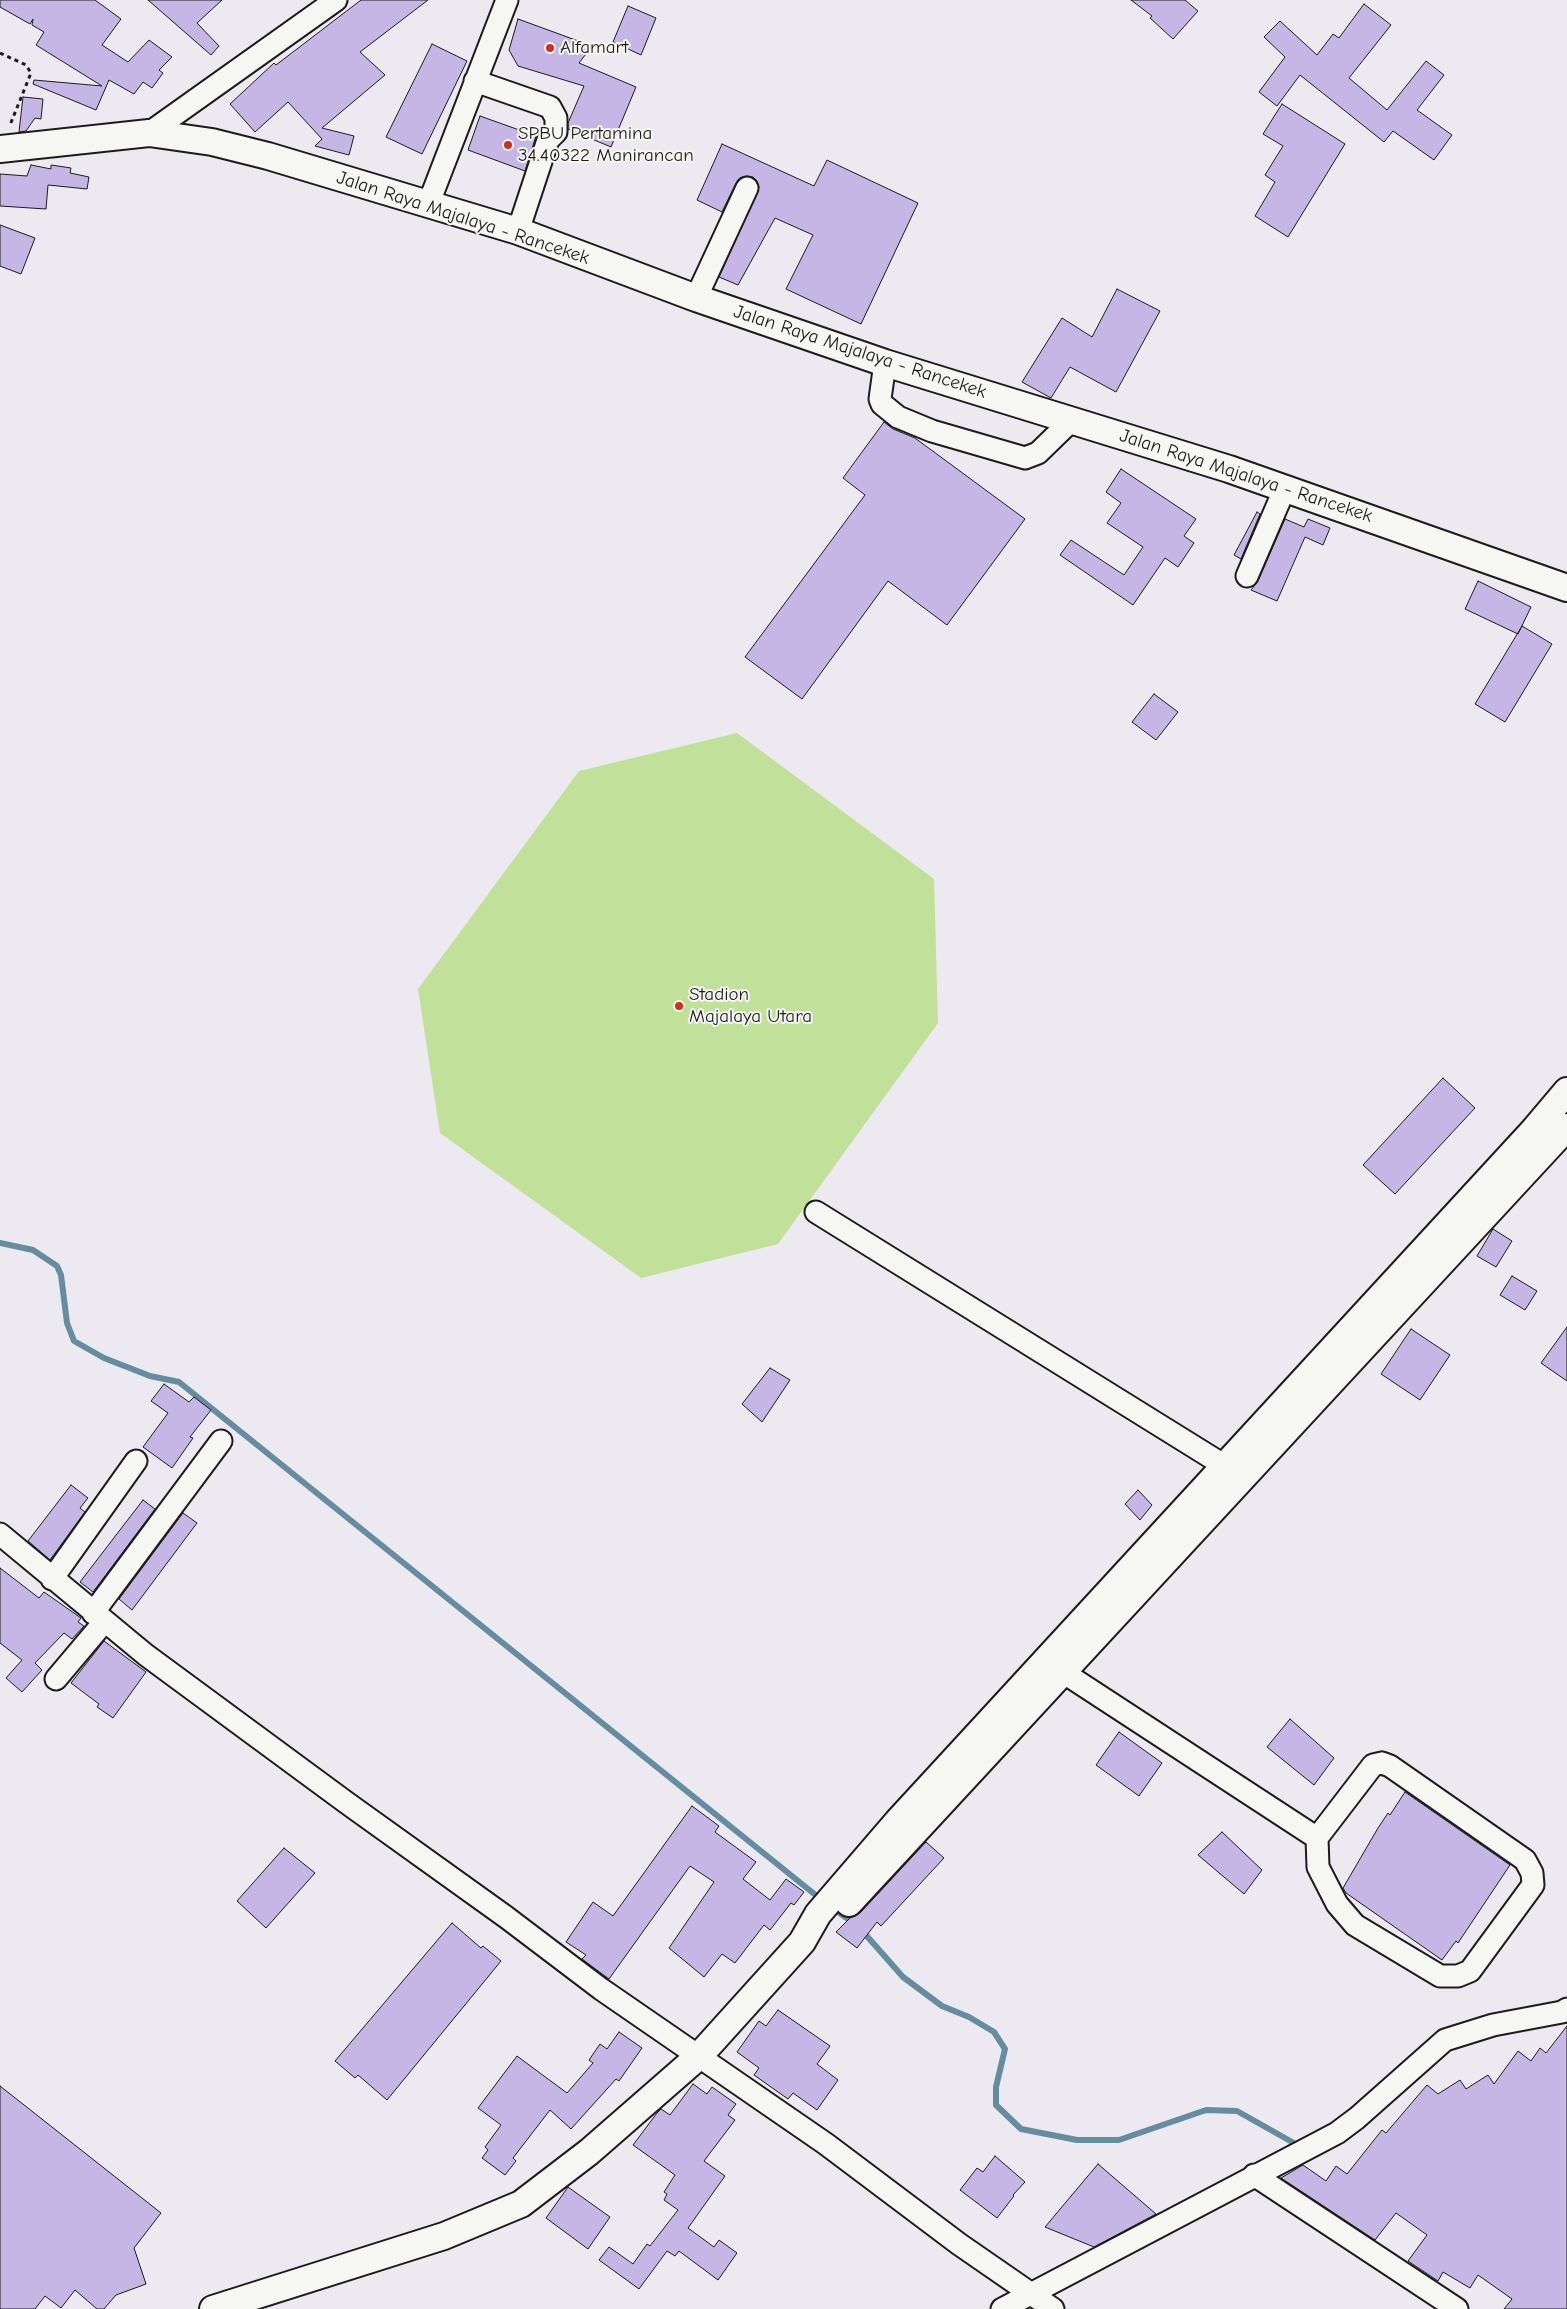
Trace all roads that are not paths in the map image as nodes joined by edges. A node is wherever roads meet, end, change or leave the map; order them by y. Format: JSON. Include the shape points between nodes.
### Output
{"nodes":[{"id":1,"x":336,"y":0,"type":"edge"},
{"id":2,"x":507,"y":0,"type":"edge"},
{"id":3,"x":475,"y":81,"type":"junction"},
{"id":4,"x":149,"y":133,"type":"junction"},
{"id":5,"x":3,"y":140,"type":"edge"},
{"id":6,"x":747,"y":188,"type":"dead end"},
{"id":7,"x":428,"y":205,"type":"junction"},
{"id":8,"x":518,"y":231,"type":"junction"},
{"id":9,"x":696,"y":298,"type":"junction"},
{"id":10,"x":885,"y":363,"type":"junction"},
{"id":11,"x":1073,"y":419,"type":"junction"},
{"id":12,"x":1285,"y":488,"type":"junction"},
{"id":13,"x":1247,"y":576,"type":"dead end"},
{"id":14,"x":1567,"y":588,"type":"edge"},
{"id":15,"x":1567,"y":1091,"type":"edge"},
{"id":16,"x":1567,"y":1127,"type":"edge"},
{"id":17,"x":816,"y":1212,"type":"dead end"},
{"id":18,"x":221,"y":1441,"type":"dead end"},
{"id":19,"x":136,"y":1461,"type":"dead end"},
{"id":20,"x":1225,"y":1466,"type":"junction"},
{"id":21,"x":0,"y":1534,"type":"edge"},
{"id":22,"x":52,"y":1579,"type":"junction"},
{"id":23,"x":99,"y":1617,"type":"junction"},
{"id":24,"x":1054,"y":1666,"type":"junction"},
{"id":25,"x":56,"y":1679,"type":"dead end"},
{"id":26,"x":1317,"y":1838,"type":"junction"},
{"id":27,"x":1567,"y":2009,"type":"edge"},
{"id":28,"x":699,"y":2056,"type":"junction"},
{"id":29,"x":1254,"y":2175,"type":"junction"},
{"id":30,"x":1030,"y":2293,"type":"junction"},
{"id":31,"x":213,"y":2309,"type":"edge"},
{"id":32,"x":1002,"y":2309,"type":"edge"},
{"id":33,"x":1053,"y":2309,"type":"edge"},
{"id":34,"x":1457,"y":2309,"type":"edge"}],
"edges":[{"from":1,"to":4,"type":"street"},
{"from":2,"to":3,"type":"street"},
{"from":3,"to":7,"type":"street"},
{"from":3,"to":8,"type":"street","via":[[550,107],[556,118],[556,132],[548,140]]},
{"from":4,"to":5,"type":"main road","name":"Jalan Raya Majalaya - Rancekek"},
{"from":4,"to":7,"type":"main road","name":"Jalan Raya Majalaya - Rancekek","via":[[212,142]]},
{"from":6,"to":9,"type":"street"},
{"from":7,"to":8,"type":"main road","name":"Jalan Raya Majalaya - Rancekek"},
{"from":8,"to":9,"type":"main road","name":"Jalan Raya Majalaya - Rancekek"},
{"from":9,"to":10,"type":"main road","name":"Jalan Raya Majalaya - Rancekek"},
{"from":10,"to":11,"type":"main road","name":"Jalan Raya Majalaya - Rancekek"},
{"from":10,"to":11,"type":"street","via":[[882,404],[898,417],[932,431],[1025,458],[1038,453]]},
{"from":11,"to":12,"type":"main road","name":"Jalan Raya Majalaya - Rancekek"},
{"from":12,"to":13,"type":"street"},
{"from":12,"to":14,"type":"main road","name":"Jalan Raya Majalaya - Rancekek"},
{"from":15,"to":20,"type":"main road"},
{"from":16,"to":24,"type":"main road"},
{"from":17,"to":20,"type":"street"},
{"from":18,"to":23,"type":"street"},
{"from":19,"to":22,"type":"street"},
{"from":20,"to":24,"type":"main road"},
{"from":21,"to":22,"type":"street"},
{"from":22,"to":23,"type":"street"},
{"from":23,"to":25,"type":"street"},
{"from":23,"to":28,"type":"street","via":[[154,1661],[601,1989]]},
{"from":24,"to":26,"type":"street"},
{"from":24,"to":28,"type":"main road","via":[[834,1919],[802,1942]]},
{"from":26,"to":26,"type":"street","via":[[1318,1867],[1336,1904],[1355,1925],[1440,1976],[1458,1976],[1470,1971],[1533,1885],[1525,1860],[1382,1763],[1373,1765]]},
{"from":27,"to":29,"type":"street","via":[[1493,2025],[1445,2040],[1337,2133]]},
{"from":28,"to":30,"type":"street"},
{"from":28,"to":31,"type":"main road","via":[[589,2152],[521,2204],[444,2236]]},
{"from":29,"to":30,"type":"street"},
{"from":29,"to":34,"type":"street"},
{"from":30,"to":32,"type":"street"},
{"from":30,"to":33,"type":"street"}]}
